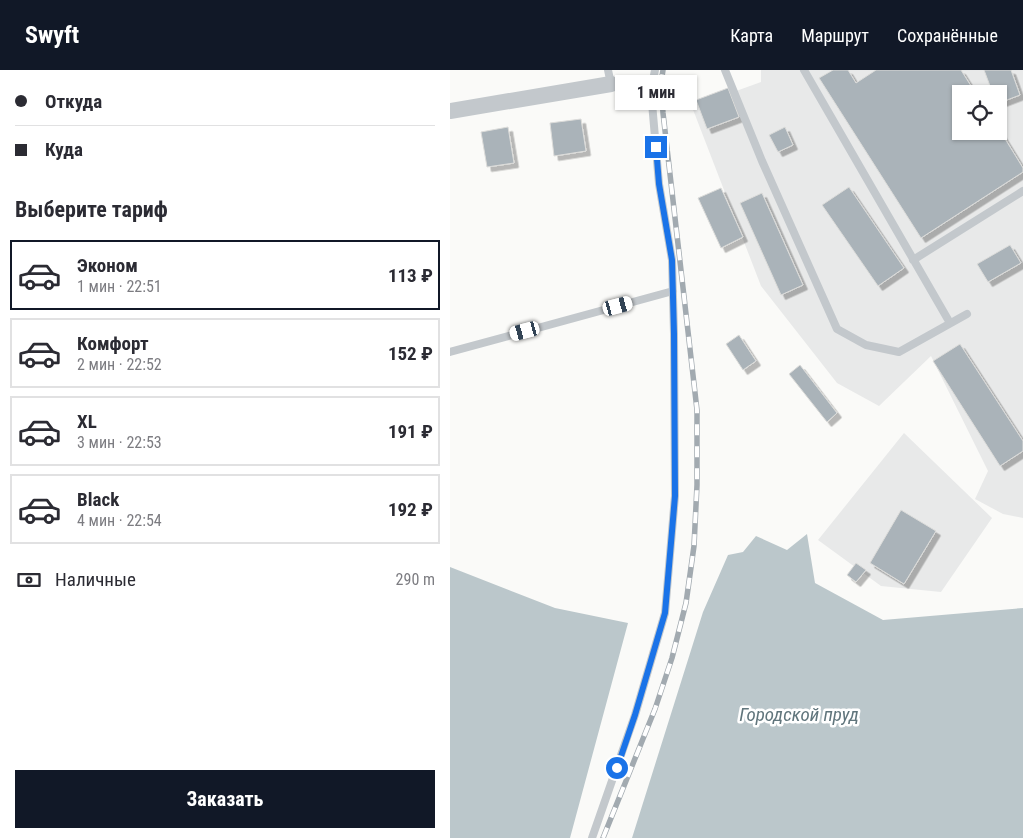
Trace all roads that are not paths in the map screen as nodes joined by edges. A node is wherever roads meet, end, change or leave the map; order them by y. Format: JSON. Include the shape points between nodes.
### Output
{"nodes":[{"id":1,"x":655,"y":70,"type":"edge"},
{"id":2,"x":725,"y":70,"type":"edge"},
{"id":3,"x":804,"y":70,"type":"edge"},
{"id":4,"x":610,"y":77,"type":"edge"},
{"id":5,"x":651,"y":92,"type":"junction"},
{"id":6,"x":450,"y":110,"type":"edge"},
{"id":7,"x":1023,"y":191,"type":"edge"},
{"id":8,"x":914,"y":260,"type":"junction"},
{"id":9,"x":673,"y":291,"type":"junction"},
{"id":10,"x":967,"y":314,"type":"dead end"},
{"id":11,"x":950,"y":323,"type":"junction"},
{"id":12,"x":450,"y":352,"type":"edge"},
{"id":13,"x":592,"y":838,"type":"edge"}],
"edges":[{"from":1,"to":5,"type":"lane"},
{"from":2,"to":11,"type":"lane","via":[[837,329],[866,345],[899,352]]},
{"from":3,"to":8,"type":"lane"},
{"from":4,"to":5,"type":"lane"},
{"from":4,"to":6,"type":"street"},
{"from":5,"to":9,"type":"lane"},
{"from":7,"to":8,"type":"lane"},
{"from":8,"to":11,"type":"lane"},
{"from":9,"to":12,"type":"lane"},
{"from":9,"to":13,"type":"lane","via":[[675,496],[665,613],[635,715]]},
{"from":10,"to":11,"type":"lane"}]}
